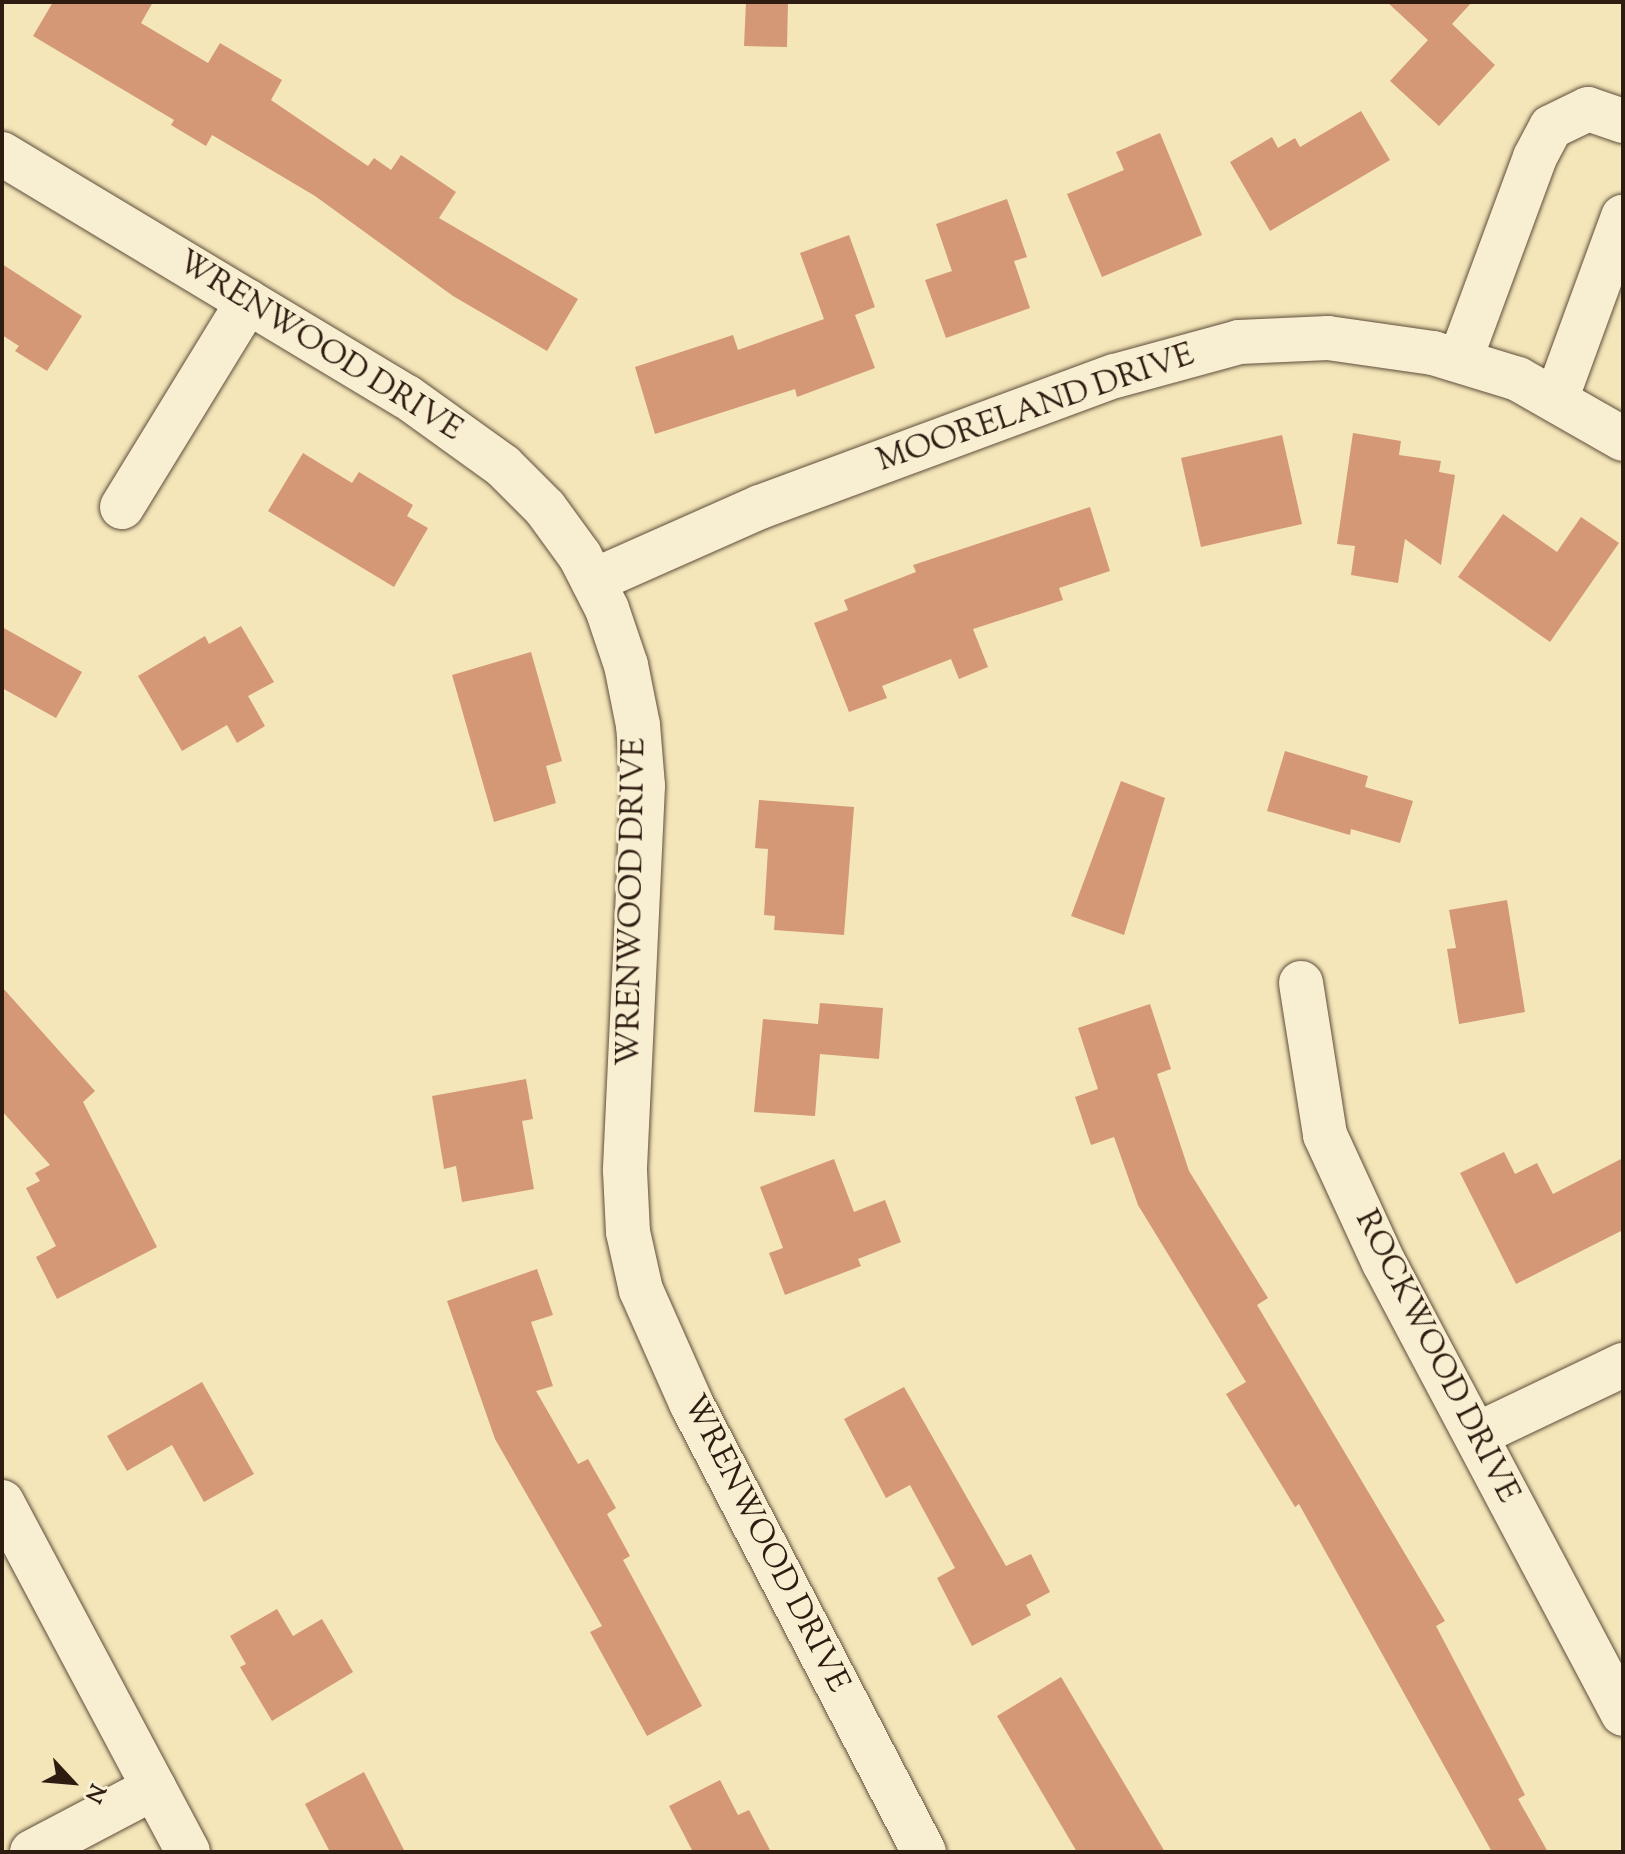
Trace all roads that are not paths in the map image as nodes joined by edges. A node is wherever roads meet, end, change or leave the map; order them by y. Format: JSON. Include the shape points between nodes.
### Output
{"nodes":[{"id":1,"x":1623,"y":121,"type":"edge"},
{"id":2,"x":2,"y":154,"type":"edge"},
{"id":3,"x":1623,"y":217,"type":"edge"},
{"id":4,"x":248,"y":301,"type":"junction"},
{"id":5,"x":1460,"y":360,"type":"junction"},
{"id":6,"x":1557,"y":397,"type":"junction"},
{"id":7,"x":1623,"y":439,"type":"edge"},
{"id":8,"x":122,"y":507,"type":"dead end"},
{"id":9,"x":593,"y":581,"type":"junction"},
{"id":10,"x":1301,"y":983,"type":"dead end"},
{"id":11,"x":1623,"y":1365,"type":"edge"},
{"id":12,"x":1476,"y":1435,"type":"junction"},
{"id":13,"x":2,"y":1502,"type":"edge"},
{"id":14,"x":1623,"y":1714,"type":"edge"},
{"id":15,"x":154,"y":1788,"type":"junction"},
{"id":16,"x":32,"y":1852,"type":"edge"},
{"id":17,"x":188,"y":1852,"type":"edge"},
{"id":18,"x":924,"y":1852,"type":"edge"}],
"edges":[{"from":1,"to":5,"type":"street","via":[[1588,109],[1551,127]]},
{"from":2,"to":4,"type":"street","name":"WRENWOOD DRIVE"},
{"from":3,"to":6,"type":"street"},
{"from":4,"to":8,"type":"street"},
{"from":4,"to":9,"type":"street","name":"WRENWOOD DRIVE","via":[[407,397],[503,466],[545,508]]},
{"from":5,"to":6,"type":"street","name":"MOORELAND DRIVE"},
{"from":5,"to":9,"type":"street","name":"MOORELAND DRIVE","via":[[1328,338],[1267,339],[1198,350],[760,507]]},
{"from":6,"to":7,"type":"street","name":"MOORELAND DRIVE"},
{"from":9,"to":18,"type":"street","name":"WRENWOOD DRIVE","via":[[626,665],[643,786],[625,1171],[628,1232],[641,1290],[691,1403]]},
{"from":10,"to":12,"type":"street","name":"ROCKWOOD DRIVE","via":[[1325,1135],[1384,1263]]},
{"from":11,"to":12,"type":"street"},
{"from":12,"to":14,"type":"street","name":"ROCKWOOD DRIVE"},
{"from":13,"to":15,"type":"street"},
{"from":15,"to":16,"type":"street"},
{"from":15,"to":17,"type":"street"}]}
